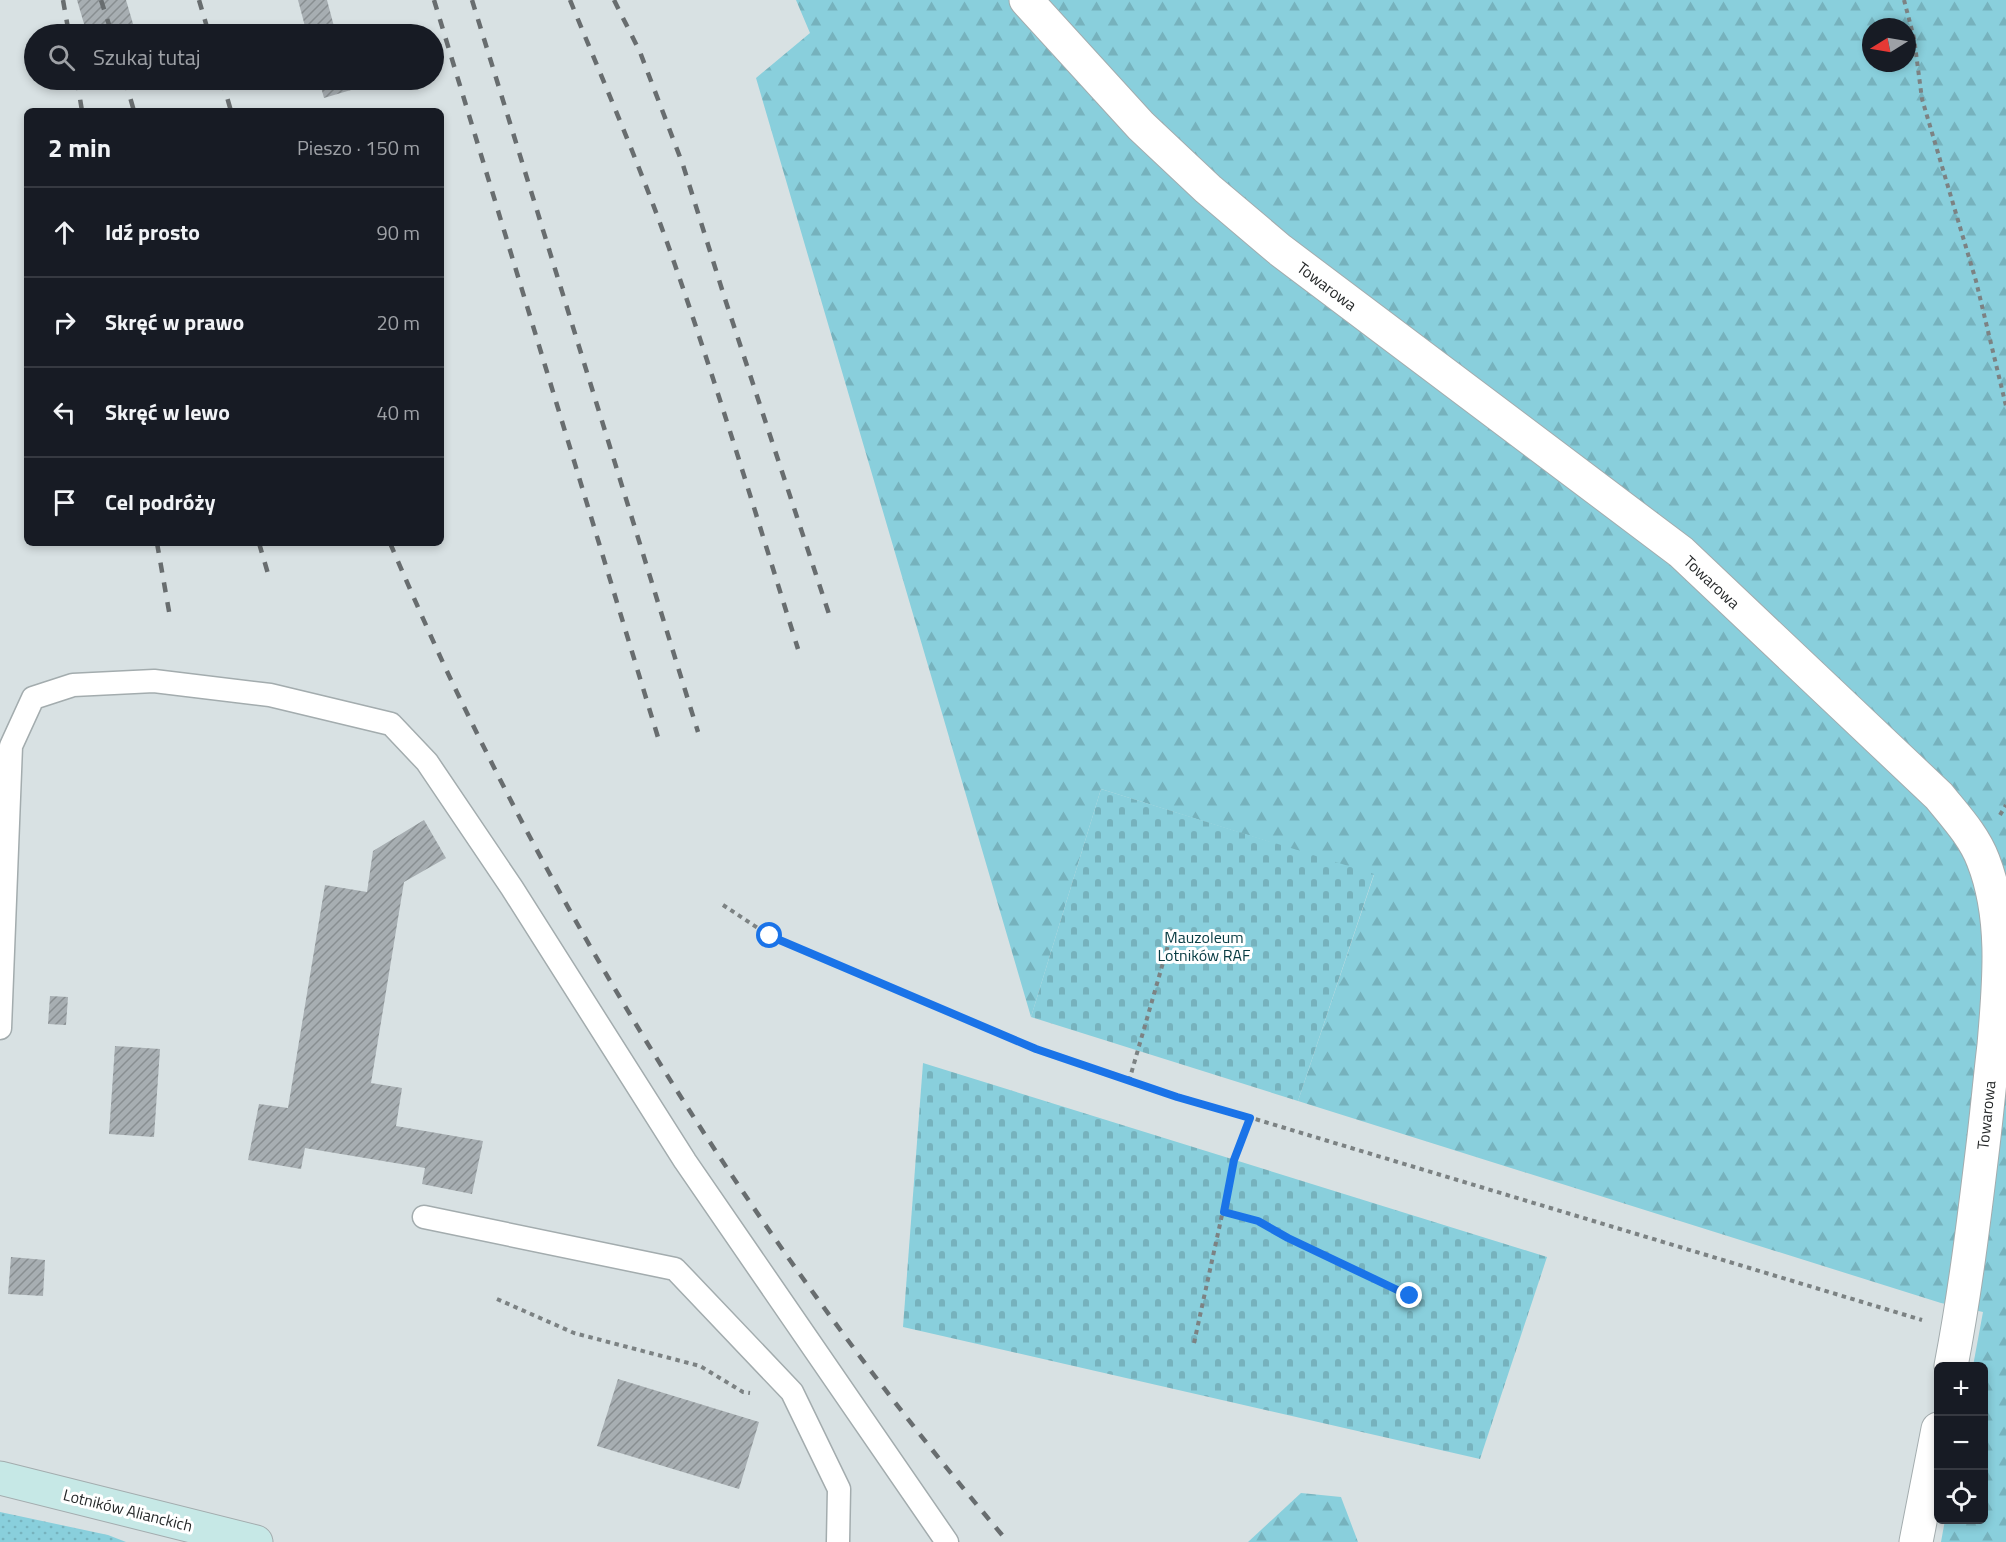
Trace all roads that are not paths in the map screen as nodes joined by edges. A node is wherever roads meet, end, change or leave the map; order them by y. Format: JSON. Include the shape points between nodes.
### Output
{"nodes":[{"id":1,"x":1026,"y":0,"type":"edge"},
{"id":2,"x":0,"y":1028,"type":"edge"},
{"id":3,"x":424,"y":1217,"type":"dead end"},
{"id":4,"x":1952,"y":1362,"type":"edge"},
{"id":5,"x":1934,"y":1450,"type":"edge"},
{"id":6,"x":0,"y":1478,"type":"edge"},
{"id":7,"x":202,"y":1535,"type":"edge"},
{"id":8,"x":256,"y":1542,"type":"edge"},
{"id":9,"x":838,"y":1542,"type":"edge"},
{"id":10,"x":947,"y":1542,"type":"edge"},
{"id":11,"x":1916,"y":1542,"type":"edge"}],
"edges":[{"from":1,"to":4,"type":"street","name":"Towarowa","via":[[1141,126],[1208,189],[1280,250],[1681,552],[1939,796],[1965,827],[1983,860],[1993,898],[1999,983],[1988,1109],[1965,1291]]},
{"from":2,"to":10,"type":"lane","via":[[11,746],[33,698],[73,685],[154,681],[270,695],[391,724],[427,762],[685,1161]]},
{"from":3,"to":9,"type":"lane","via":[[675,1269],[792,1392],[839,1489]]},
{"from":5,"to":11,"type":"street"},
{"from":6,"to":7,"type":"main road","name":"Lotników Alianckich"},
{"from":7,"to":8,"type":"main road","name":"Lotników Alianckich"}]}
